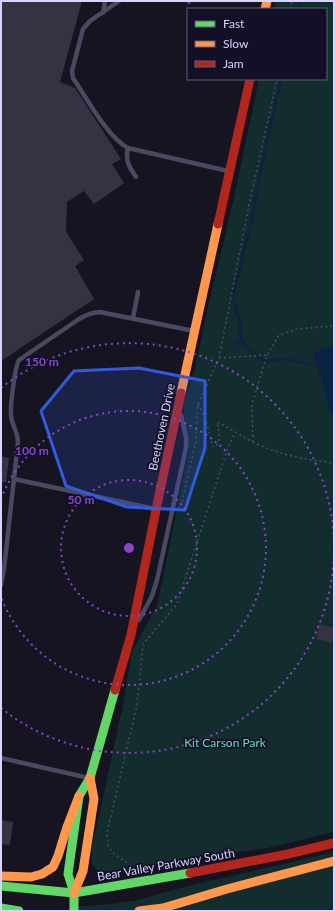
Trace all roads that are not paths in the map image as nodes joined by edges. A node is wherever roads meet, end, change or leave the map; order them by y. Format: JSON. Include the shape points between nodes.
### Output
{"nodes":[{"id":1,"x":105,"y":1,"type":"edge"},
{"id":2,"x":119,"y":1,"type":"edge"},
{"id":3,"x":103,"y":12,"type":"junction"},
{"id":4,"x":250,"y":80,"type":"edge"},
{"id":5,"x":128,"y":148,"type":"junction"},
{"id":6,"x":230,"y":172,"type":"junction"},
{"id":7,"x":136,"y":177,"type":"dead end"},
{"id":8,"x":138,"y":292,"type":"dead end"},
{"id":9,"x":133,"y":318,"type":"junction"},
{"id":10,"x":195,"y":331,"type":"junction"},
{"id":11,"x":179,"y":404,"type":"junction"},
{"id":12,"x":14,"y":479,"type":"junction"},
{"id":13,"x":156,"y":509,"type":"junction"},
{"id":14,"x":1,"y":585,"type":"edge"},
{"id":15,"x":131,"y":635,"type":"junction"},
{"id":16,"x":1,"y":758,"type":"edge"},
{"id":17,"x":90,"y":778,"type":"junction"},
{"id":18,"x":79,"y":796,"type":"junction"},
{"id":19,"x":334,"y":843,"type":"edge"},
{"id":20,"x":334,"y":861,"type":"edge"},
{"id":21,"x":1,"y":876,"type":"edge"},
{"id":22,"x":1,"y":886,"type":"edge"},
{"id":23,"x":74,"y":893,"type":"junction"},
{"id":24,"x":1,"y":908,"type":"edge"},
{"id":25,"x":19,"y":911,"type":"edge"},
{"id":26,"x":74,"y":911,"type":"edge"},
{"id":27,"x":139,"y":911,"type":"edge"}],
"edges":[{"from":1,"to":3,"type":"lane"},
{"from":2,"to":3,"type":"lane"},
{"from":3,"to":5,"type":"lane","via":[[83,29],[72,74],[113,136]]},
{"from":4,"to":6,"type":"main road","name":"Beethoven Drive"},
{"from":5,"to":6,"type":"lane"},
{"from":5,"to":7,"type":"lane","via":[[127,163]]},
{"from":6,"to":10,"type":"main road","name":"Beethoven Drive"},
{"from":8,"to":9,"type":"lane"},
{"from":9,"to":10,"type":"lane"},
{"from":9,"to":12,"type":"lane","via":[[100,312],[91,313],[35,349],[17,364],[10,415],[17,431],[18,442]]},
{"from":10,"to":11,"type":"main road","name":"Beethoven Drive"},
{"from":11,"to":13,"type":"main road","name":"Beethoven Drive"},
{"from":11,"to":15,"type":"lane","via":[[186,448],[158,580]]},
{"from":12,"to":13,"type":"lane"},
{"from":12,"to":14,"type":"lane"},
{"from":13,"to":15,"type":"main road","name":"Beethoven Drive"},
{"from":15,"to":17,"type":"main road","name":"Beethoven Drive"},
{"from":16,"to":17,"type":"lane"},
{"from":17,"to":18,"type":"main road","name":"Beethoven Drive"},
{"from":17,"to":23,"type":"main road","name":"Beethoven Drive","via":[[94,799],[84,871]]},
{"from":18,"to":21,"type":"main road","via":[[59,857],[52,868],[29,877]]},
{"from":18,"to":23,"type":"main road","name":"Beethoven Drive","via":[[68,874]]},
{"from":19,"to":23,"type":"main road","name":"Bear Valley Parkway South","via":[[204,871]]},
{"from":20,"to":27,"type":"main road","via":[[163,908]]},
{"from":22,"to":23,"type":"main road","name":"Bear Valley Parkway South"},
{"from":23,"to":26,"type":"main road","name":"Beethoven Drive"},
{"from":24,"to":25,"type":"main road"}]}
